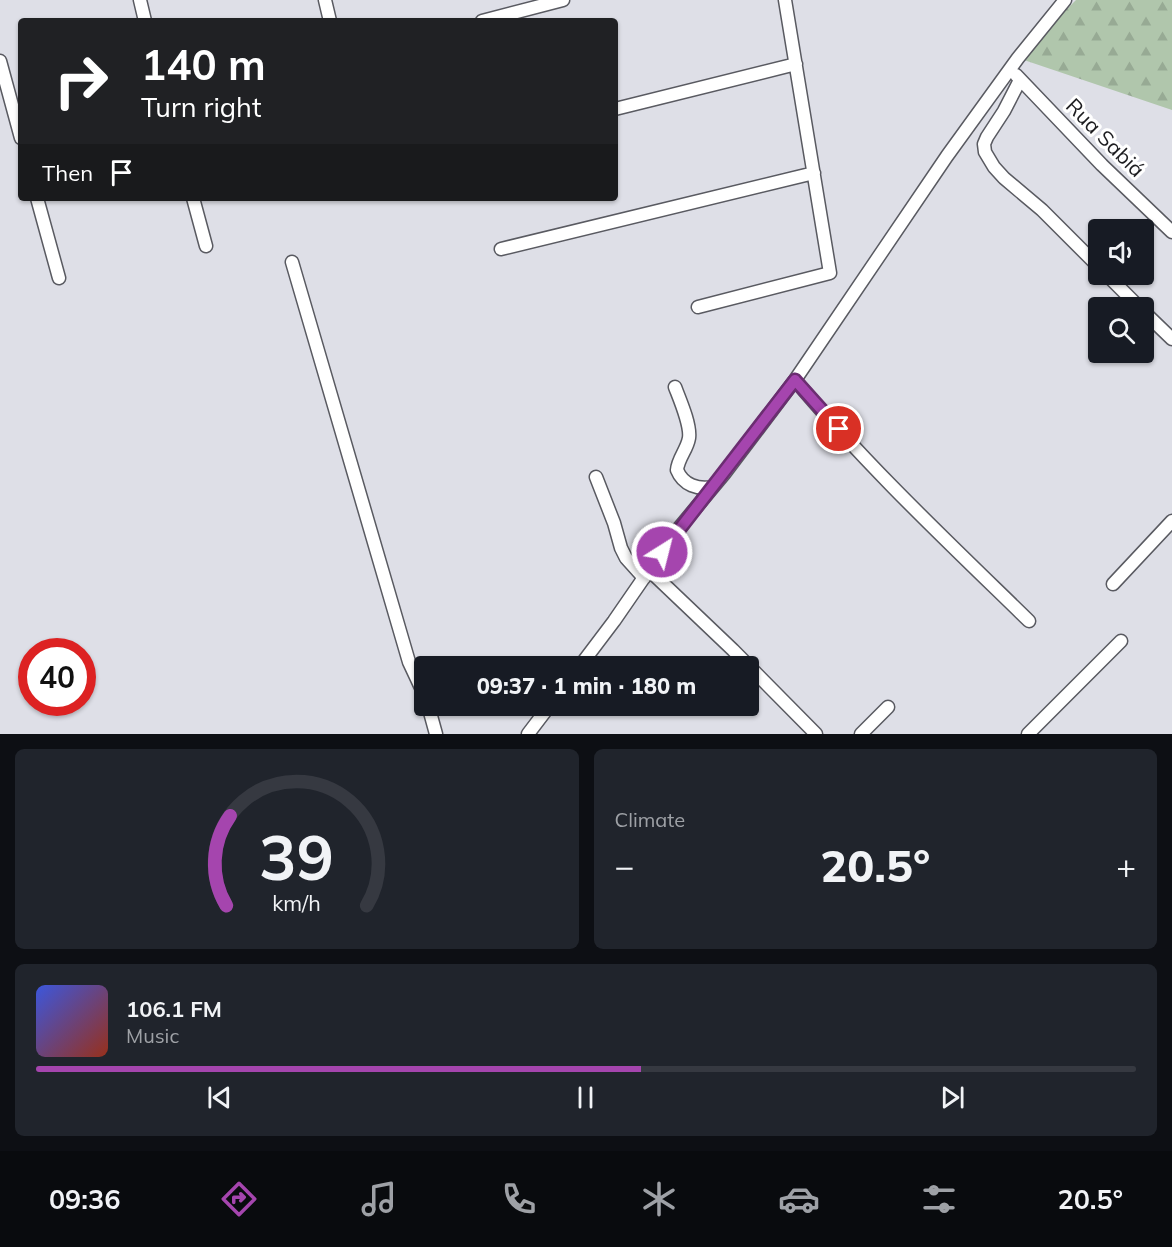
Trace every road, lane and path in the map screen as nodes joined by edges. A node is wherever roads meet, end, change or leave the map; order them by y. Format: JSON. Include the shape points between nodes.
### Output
{"nodes":[{"id":1,"x":140,"y":0,"type":"edge"},
{"id":2,"x":325,"y":0,"type":"edge"},
{"id":3,"x":563,"y":0,"type":"edge"},
{"id":4,"x":785,"y":0,"type":"edge"},
{"id":5,"x":1065,"y":0,"type":"edge"},
{"id":6,"x":144,"y":18,"type":"edge"},
{"id":7,"x":329,"y":18,"type":"edge"},
{"id":8,"x":494,"y":18,"type":"edge"},
{"id":9,"x":0,"y":61,"type":"edge"},
{"id":10,"x":796,"y":64,"type":"junction"},
{"id":11,"x":1011,"y":69,"type":"junction"},
{"id":12,"x":1020,"y":80,"type":"junction"},
{"id":13,"x":618,"y":108,"type":"edge"},
{"id":14,"x":18,"y":127,"type":"edge"},
{"id":15,"x":814,"y":173,"type":"junction"},
{"id":16,"x":38,"y":201,"type":"edge"},
{"id":17,"x":194,"y":201,"type":"edge"},
{"id":18,"x":1172,"y":232,"type":"edge"},
{"id":19,"x":206,"y":246,"type":"dead end"},
{"id":20,"x":501,"y":249,"type":"dead end"},
{"id":21,"x":1088,"y":256,"type":"edge"},
{"id":22,"x":292,"y":262,"type":"dead end"},
{"id":23,"x":59,"y":278,"type":"dead end"},
{"id":24,"x":1117,"y":285,"type":"edge"},
{"id":25,"x":1129,"y":297,"type":"edge"},
{"id":26,"x":698,"y":307,"type":"dead end"},
{"id":27,"x":1154,"y":322,"type":"edge"},
{"id":28,"x":1172,"y":339,"type":"edge"},
{"id":29,"x":795,"y":380,"type":"junction"},
{"id":30,"x":675,"y":387,"type":"dead end"},
{"id":31,"x":596,"y":477,"type":"dead end"},
{"id":32,"x":713,"y":487,"type":"junction"},
{"id":33,"x":1172,"y":521,"type":"edge"},
{"id":34,"x":646,"y":574,"type":"junction"},
{"id":35,"x":1113,"y":584,"type":"dead end"},
{"id":36,"x":1029,"y":621,"type":"dead end"},
{"id":37,"x":1121,"y":641,"type":"dead end"},
{"id":38,"x":587,"y":656,"type":"edge"},
{"id":39,"x":414,"y":673,"type":"edge"},
{"id":40,"x":888,"y":707,"type":"dead end"},
{"id":41,"x":431,"y":716,"type":"edge"},
{"id":42,"x":542,"y":716,"type":"edge"},
{"id":43,"x":529,"y":733,"type":"edge"},
{"id":44,"x":436,"y":734,"type":"edge"},
{"id":45,"x":816,"y":734,"type":"edge"},
{"id":46,"x":861,"y":734,"type":"edge"},
{"id":47,"x":1028,"y":734,"type":"edge"}],
"edges":[{"from":1,"to":6,"type":"street"},
{"from":2,"to":7,"type":"street"},
{"from":3,"to":8,"type":"street"},
{"from":4,"to":10,"type":"street"},
{"from":5,"to":11,"type":"street"},
{"from":9,"to":14,"type":"street"},
{"from":10,"to":13,"type":"street"},
{"from":10,"to":15,"type":"street"},
{"from":11,"to":12,"type":"street","name":"Rua Sabiá"},
{"from":11,"to":29,"type":"street"},
{"from":12,"to":18,"type":"street","name":"Rua Sabiá"},
{"from":12,"to":21,"type":"street","via":[[987,137],[985,152],[1004,178]]},
{"from":15,"to":20,"type":"street"},
{"from":15,"to":26,"type":"street","via":[[830,273]]},
{"from":16,"to":23,"type":"street"},
{"from":17,"to":19,"type":"street"},
{"from":22,"to":39,"type":"street"},
{"from":24,"to":25,"type":"street"},
{"from":27,"to":28,"type":"street"},
{"from":29,"to":32,"type":"street"},
{"from":29,"to":36,"type":"street","via":[[915,509]]},
{"from":30,"to":32,"type":"street","via":[[689,431],[676,470],[686,483],[698,488]]},
{"from":31,"to":34,"type":"street","via":[[626,558]]},
{"from":32,"to":34,"type":"street"},
{"from":33,"to":35,"type":"street"},
{"from":34,"to":38,"type":"street"},
{"from":34,"to":45,"type":"street","via":[[733,650]]},
{"from":37,"to":47,"type":"street"},
{"from":40,"to":46,"type":"street"},
{"from":41,"to":44,"type":"street"},
{"from":42,"to":43,"type":"street"}]}
